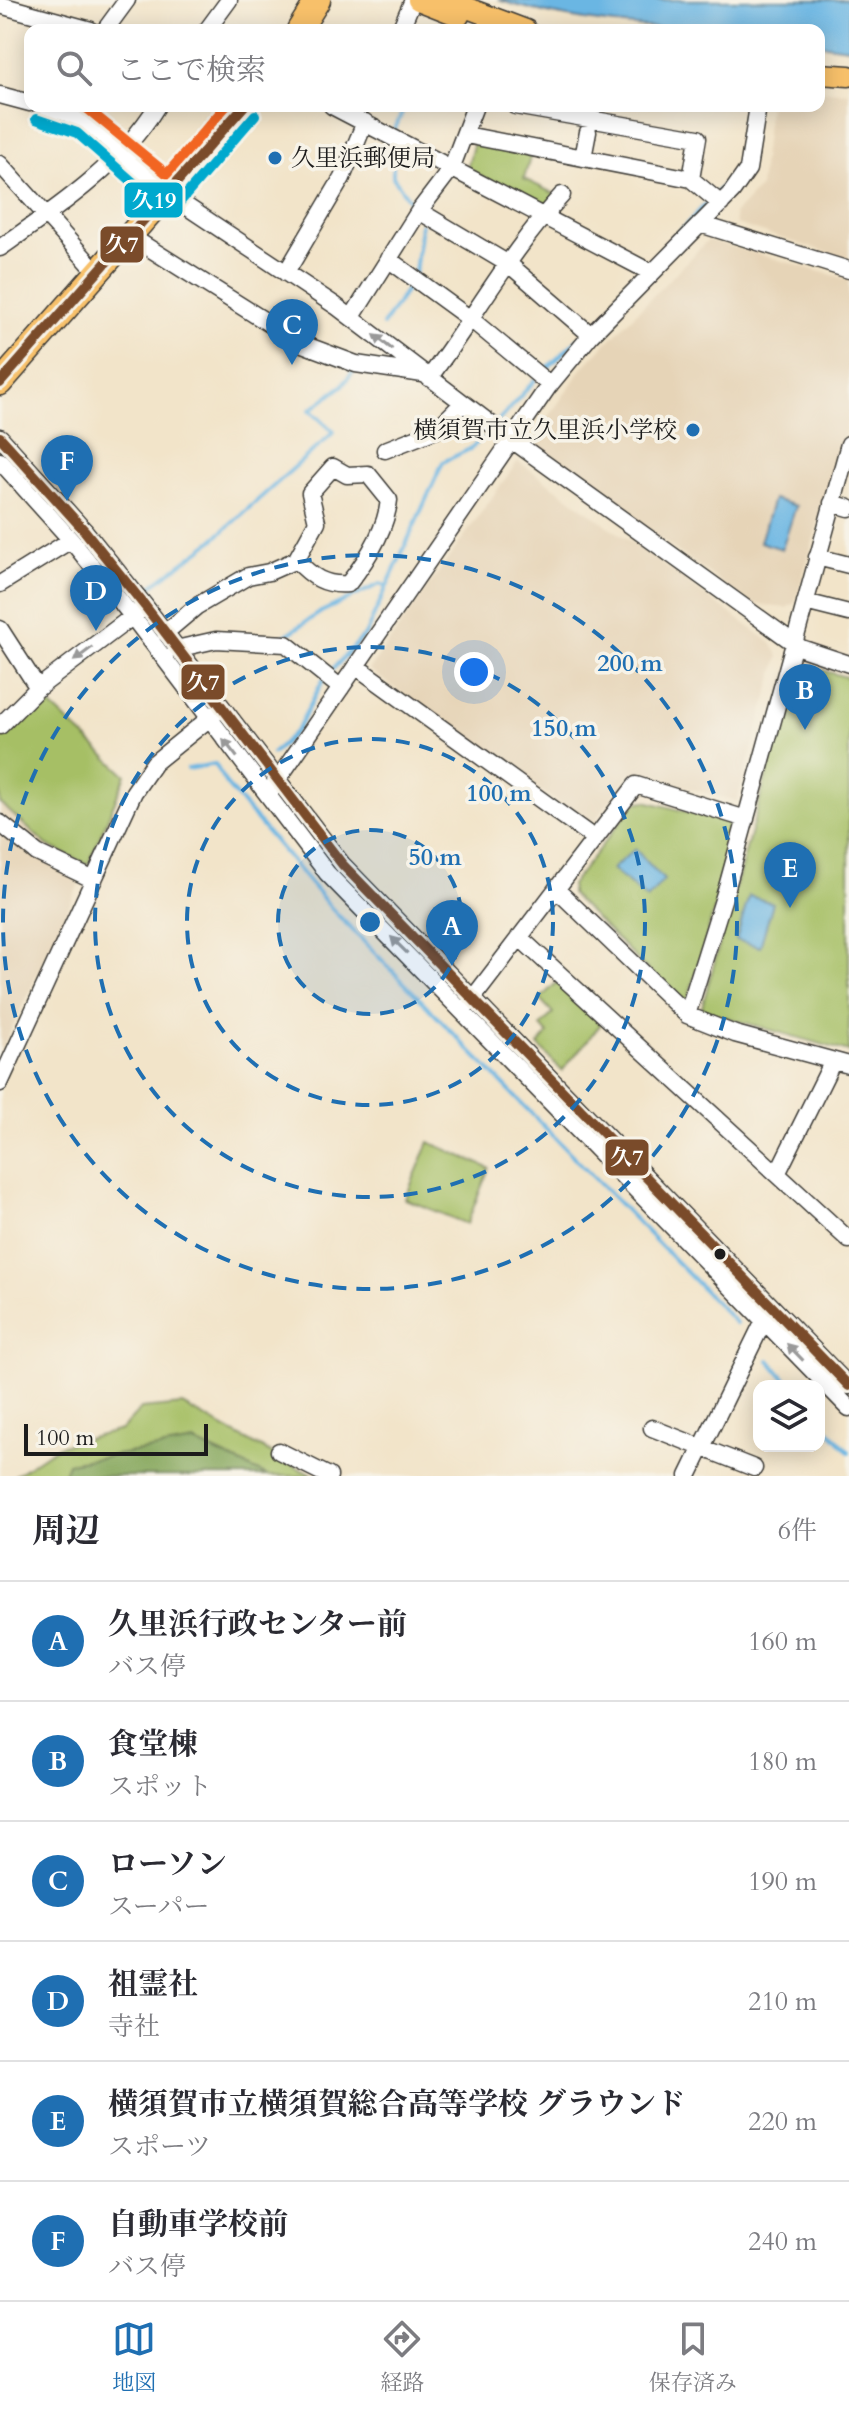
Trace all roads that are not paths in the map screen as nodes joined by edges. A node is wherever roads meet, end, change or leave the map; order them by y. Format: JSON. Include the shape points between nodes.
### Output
{"nodes":[{"id":1,"x":127,"y":0,"type":"edge"},
{"id":2,"x":229,"y":0,"type":"edge"},
{"id":3,"x":318,"y":0,"type":"edge"},
{"id":4,"x":416,"y":0,"type":"edge"},
{"id":5,"x":446,"y":0,"type":"edge"},
{"id":6,"x":0,"y":5,"type":"edge"},
{"id":7,"x":69,"y":24,"type":"edge"},
{"id":8,"x":109,"y":24,"type":"edge"},
{"id":9,"x":211,"y":24,"type":"edge"},
{"id":10,"x":303,"y":24,"type":"edge"},
{"id":11,"x":403,"y":24,"type":"edge"},
{"id":12,"x":476,"y":24,"type":"edge"},
{"id":13,"x":510,"y":24,"type":"edge"},
{"id":14,"x":825,"y":62,"type":"edge"},
{"id":15,"x":849,"y":64,"type":"edge"},
{"id":16,"x":825,"y":74,"type":"edge"},
{"id":17,"x":849,"y":76,"type":"edge"},
{"id":18,"x":0,"y":95,"type":"edge"},
{"id":19,"x":24,"y":101,"type":"edge"},
{"id":20,"x":58,"y":112,"type":"edge"},
{"id":21,"x":153,"y":112,"type":"edge"},
{"id":22,"x":239,"y":112,"type":"edge"},
{"id":23,"x":473,"y":112,"type":"edge"},
{"id":24,"x":549,"y":112,"type":"edge"},
{"id":25,"x":757,"y":112,"type":"edge"},
{"id":26,"x":357,"y":114,"type":"edge"},
{"id":27,"x":589,"y":119,"type":"edge"},
{"id":28,"x":466,"y":135,"type":"junction"},
{"id":29,"x":124,"y":152,"type":"junction"},
{"id":30,"x":583,"y":158,"type":"junction"},
{"id":31,"x":0,"y":164,"type":"edge"},
{"id":32,"x":451,"y":169,"type":"junction"},
{"id":33,"x":691,"y":179,"type":"junction"},
{"id":34,"x":168,"y":194,"type":"junction"},
{"id":35,"x":562,"y":195,"type":"dead end"},
{"id":36,"x":721,"y":204,"type":"junction"},
{"id":37,"x":419,"y":211,"type":"junction"},
{"id":38,"x":544,"y":214,"type":"junction"},
{"id":39,"x":46,"y":216,"type":"junction"},
{"id":40,"x":700,"y":224,"type":"junction"},
{"id":41,"x":130,"y":236,"type":"junction"},
{"id":42,"x":0,"y":248,"type":"edge"},
{"id":43,"x":388,"y":259,"type":"junction"},
{"id":44,"x":510,"y":265,"type":"junction"},
{"id":45,"x":849,"y":270,"type":"edge"},
{"id":46,"x":97,"y":272,"type":"junction"},
{"id":47,"x":286,"y":273,"type":"junction"},
{"id":48,"x":652,"y":273,"type":"junction"},
{"id":49,"x":352,"y":317,"type":"junction"},
{"id":50,"x":473,"y":321,"type":"junction"},
{"id":51,"x":591,"y":335,"type":"junction"},
{"id":52,"x":427,"y":376,"type":"junction"},
{"id":53,"x":0,"y":383,"type":"edge"},
{"id":54,"x":550,"y":385,"type":"junction"},
{"id":55,"x":463,"y":403,"type":"junction"},
{"id":56,"x":0,"y":437,"type":"edge"},
{"id":57,"x":512,"y":440,"type":"junction"},
{"id":58,"x":849,"y":444,"type":"edge"},
{"id":59,"x":385,"y":450,"type":"dead end"},
{"id":60,"x":0,"y":461,"type":"edge"},
{"id":61,"x":841,"y":505,"type":"edge"},
{"id":62,"x":71,"y":540,"type":"junction"},
{"id":63,"x":817,"y":557,"type":"junction"},
{"id":64,"x":296,"y":560,"type":"junction"},
{"id":65,"x":849,"y":565,"type":"edge"},
{"id":66,"x":0,"y":584,"type":"edge"},
{"id":67,"x":805,"y":602,"type":"junction"},
{"id":68,"x":139,"y":611,"type":"junction"},
{"id":69,"x":849,"y":613,"type":"edge"},
{"id":70,"x":0,"y":629,"type":"edge"},
{"id":71,"x":165,"y":633,"type":"junction"},
{"id":72,"x":794,"y":642,"type":"junction"},
{"id":73,"x":176,"y":649,"type":"junction"},
{"id":74,"x":849,"y":664,"type":"edge"},
{"id":75,"x":357,"y":667,"type":"junction"},
{"id":76,"x":38,"y":688,"type":"junction"},
{"id":77,"x":341,"y":688,"type":"junction"},
{"id":78,"x":214,"y":714,"type":"junction"},
{"id":79,"x":0,"y":726,"type":"edge"},
{"id":80,"x":272,"y":789,"type":"junction"},
{"id":81,"x":746,"y":819,"type":"junction"},
{"id":82,"x":0,"y":823,"type":"edge"},
{"id":83,"x":595,"y":839,"type":"junction"},
{"id":84,"x":94,"y":880,"type":"junction"},
{"id":85,"x":556,"y":889,"type":"junction"},
{"id":86,"x":519,"y":937,"type":"junction"},
{"id":87,"x":468,"y":1005,"type":"junction"},
{"id":88,"x":687,"y":1015,"type":"junction"},
{"id":89,"x":841,"y":1063,"type":"edge"},
{"id":90,"x":0,"y":1083,"type":"edge"},
{"id":91,"x":777,"y":1174,"type":"junction"},
{"id":92,"x":849,"y":1240,"type":"edge"},
{"id":93,"x":767,"y":1312,"type":"junction"},
{"id":94,"x":849,"y":1386,"type":"edge"},
{"id":95,"x":849,"y":1408,"type":"edge"},
{"id":96,"x":652,"y":1428,"type":"dead end"},
{"id":97,"x":701,"y":1448,"type":"junction"},
{"id":98,"x":279,"y":1451,"type":"dead end"},
{"id":99,"x":754,"y":1468,"type":"dead end"},
{"id":100,"x":329,"y":1476,"type":"edge"},
{"id":101,"x":688,"y":1476,"type":"edge"}],
"edges":[{"from":1,"to":8,"type":"street"},
{"from":2,"to":9,"type":"street"},
{"from":3,"to":10,"type":"highway"},
{"from":4,"to":11,"type":"street"},
{"from":4,"to":12,"type":"main road"},
{"from":5,"to":13,"type":"main road"},
{"from":6,"to":7,"type":"street"},
{"from":14,"to":15,"type":"main road"},
{"from":16,"to":17,"type":"main road"},
{"from":18,"to":19,"type":"street"},
{"from":20,"to":29,"type":"street","via":[[84,121]]},
{"from":21,"to":29,"type":"street"},
{"from":22,"to":34,"type":"highway"},
{"from":23,"to":28,"type":"street"},
{"from":24,"to":27,"type":"street"},
{"from":25,"to":36,"type":"street","via":[[748,169]]},
{"from":26,"to":32,"type":"street"},
{"from":26,"to":47,"type":"street","via":[[342,178]]},
{"from":27,"to":30,"type":"street"},
{"from":27,"to":33,"type":"street","via":[[698,138]]},
{"from":28,"to":30,"type":"street"},
{"from":28,"to":32,"type":"street"},
{"from":29,"to":34,"type":"street"},
{"from":29,"to":39,"type":"street"},
{"from":30,"to":33,"type":"street"},
{"from":31,"to":39,"type":"street"},
{"from":32,"to":37,"type":"street"},
{"from":32,"to":38,"type":"street"},
{"from":33,"to":36,"type":"street"},
{"from":34,"to":41,"type":"highway"},
{"from":34,"to":47,"type":"street"},
{"from":35,"to":38,"type":"street"},
{"from":36,"to":40,"type":"street"},
{"from":37,"to":43,"type":"street"},
{"from":37,"to":44,"type":"street"},
{"from":38,"to":44,"type":"street"},
{"from":38,"to":48,"type":"street"},
{"from":39,"to":42,"type":"street"},
{"from":39,"to":46,"type":"street"},
{"from":40,"to":45,"type":"street"},
{"from":40,"to":48,"type":"street"},
{"from":41,"to":46,"type":"highway"},
{"from":41,"to":52,"type":"street","via":[[300,343],[356,364]]},
{"from":43,"to":49,"type":"street"},
{"from":43,"to":50,"type":"street"},
{"from":44,"to":50,"type":"street"},
{"from":44,"to":51,"type":"street"},
{"from":46,"to":53,"type":"highway"},
{"from":47,"to":49,"type":"street"},
{"from":48,"to":51,"type":"street"},
{"from":52,"to":49,"type":"street","one_way":true},
{"from":50,"to":52,"type":"street"},
{"from":50,"to":54,"type":"street"},
{"from":51,"to":54,"type":"street"},
{"from":52,"to":55,"type":"street"},
{"from":54,"to":57,"type":"street"},
{"from":55,"to":57,"type":"street"},
{"from":55,"to":59,"type":"street","via":[[436,430]]},
{"from":56,"to":68,"type":"street","via":[[84,530]]},
{"from":57,"to":72,"type":"street"},
{"from":57,"to":75,"type":"street"},
{"from":58,"to":61,"type":"street"},
{"from":60,"to":62,"type":"street"},
{"from":61,"to":63,"type":"street"},
{"from":62,"to":66,"type":"street"},
{"from":62,"to":68,"type":"street"},
{"from":63,"to":65,"type":"street"},
{"from":63,"to":67,"type":"street"},
{"from":64,"to":64,"type":"street","via":[[317,522],[310,493],[333,467],[347,475],[368,474],[389,500],[387,517],[348,584],[330,585]]},
{"from":64,"to":71,"type":"street","via":[[248,576],[197,606]]},
{"from":67,"to":69,"type":"street"},
{"from":67,"to":72,"type":"street"},
{"from":68,"to":71,"type":"street"},
{"from":68,"to":76,"type":"street","one_way":true},
{"from":68,"to":78,"type":"street"},
{"from":70,"to":76,"type":"street"},
{"from":71,"to":73,"type":"street"},
{"from":72,"to":74,"type":"street"},
{"from":72,"to":81,"type":"street"},
{"from":73,"to":77,"type":"street","via":[[216,640],[286,644]]},
{"from":73,"to":78,"type":"street"},
{"from":75,"to":77,"type":"street"},
{"from":75,"to":83,"type":"street"},
{"from":76,"to":79,"type":"street"},
{"from":77,"to":80,"type":"street"},
{"from":78,"to":80,"type":"street"},
{"from":78,"to":84,"type":"street","via":[[154,763],[134,792]]},
{"from":80,"to":87,"type":"street"},
{"from":81,"to":83,"type":"street","via":[[636,785]]},
{"from":81,"to":88,"type":"street"},
{"from":82,"to":84,"type":"street","via":[[37,853]]},
{"from":83,"to":85,"type":"street"},
{"from":84,"to":90,"type":"street"},
{"from":85,"to":86,"type":"street"},
{"from":85,"to":88,"type":"street"},
{"from":86,"to":87,"type":"street"},
{"from":86,"to":91,"type":"street"},
{"from":87,"to":93,"type":"street"},
{"from":88,"to":89,"type":"street"},
{"from":89,"to":91,"type":"street"},
{"from":91,"to":92,"type":"street"},
{"from":93,"to":94,"type":"street"},
{"from":95,"to":93,"type":"street","one_way":true},
{"from":93,"to":97,"type":"street"},
{"from":96,"to":97,"type":"street"},
{"from":97,"to":99,"type":"street"},
{"from":97,"to":101,"type":"street"},
{"from":98,"to":100,"type":"street"}]}
